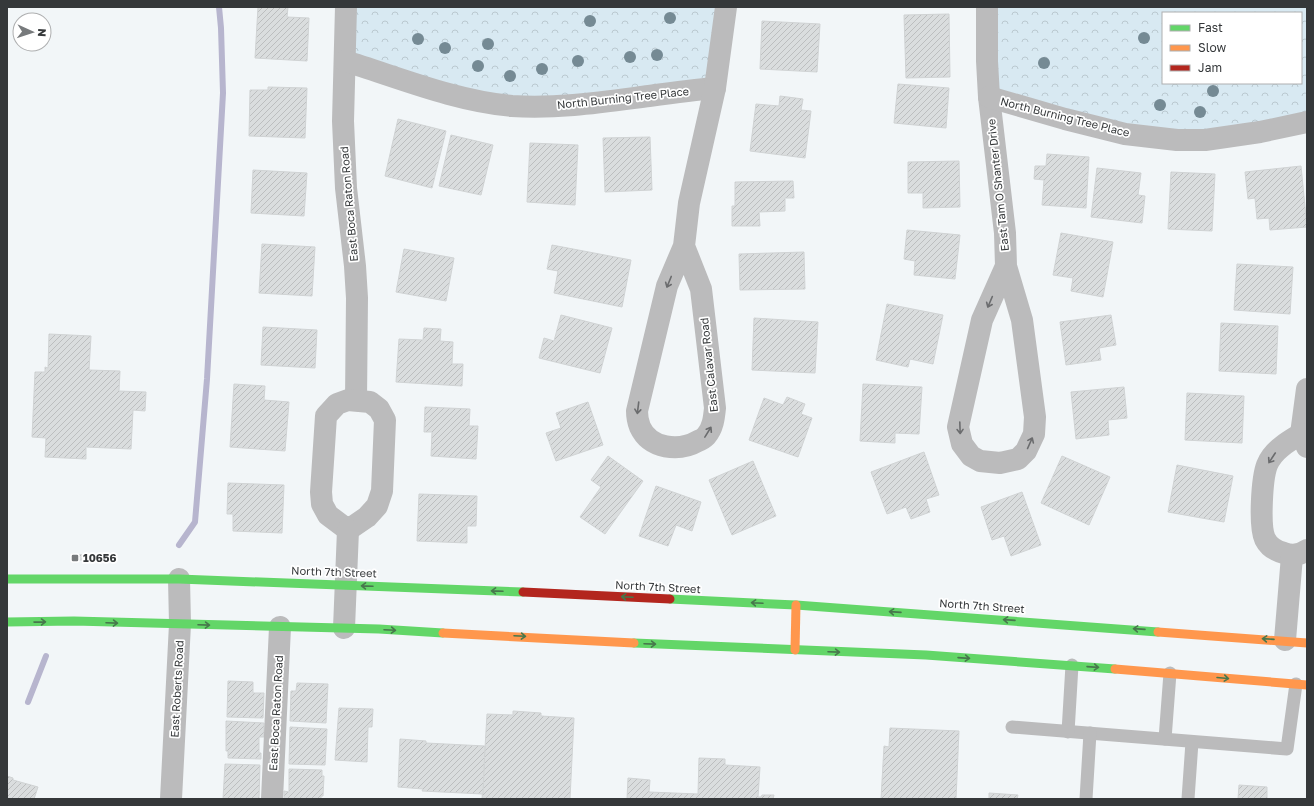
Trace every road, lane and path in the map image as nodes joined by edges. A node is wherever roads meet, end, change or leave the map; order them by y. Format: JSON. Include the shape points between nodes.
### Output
{"nodes":[{"id":1,"x":346,"y":7,"type":"edge"},
{"id":2,"x":726,"y":7,"type":"edge"},
{"id":3,"x":987,"y":7,"type":"edge"},
{"id":4,"x":345,"y":61,"type":"junction"},
{"id":5,"x":715,"y":88,"type":"junction"},
{"id":6,"x":989,"y":97,"type":"junction"},
{"id":7,"x":1307,"y":122,"type":"edge"},
{"id":8,"x":684,"y":246,"type":"junction"},
{"id":9,"x":1006,"y":266,"type":"junction"},
{"id":10,"x":1307,"y":389,"type":"edge"},
{"id":11,"x":356,"y":400,"type":"junction"},
{"id":12,"x":1304,"y":441,"type":"edge"},
{"id":13,"x":348,"y":530,"type":"junction"},
{"id":14,"x":1299,"y":553,"type":"edge"},
{"id":15,"x":7,"y":579,"type":"edge"},
{"id":16,"x":180,"y":579,"type":"junction"},
{"id":17,"x":346,"y":585,"type":"junction"},
{"id":18,"x":796,"y":605,"type":"junction"},
{"id":19,"x":7,"y":622,"type":"edge"},
{"id":20,"x":180,"y":624,"type":"junction"},
{"id":21,"x":280,"y":627,"type":"junction"},
{"id":22,"x":344,"y":628,"type":"junction"},
{"id":23,"x":1285,"y":640,"type":"junction"},
{"id":24,"x":1307,"y":643,"type":"edge"},
{"id":25,"x":795,"y":650,"type":"junction"},
{"id":26,"x":1072,"y":665,"type":"junction"},
{"id":27,"x":1170,"y":673,"type":"junction"},
{"id":28,"x":1302,"y":684,"type":"edge"},
{"id":29,"x":1012,"y":727,"type":"dead end"},
{"id":30,"x":1068,"y":732,"type":"junction"},
{"id":31,"x":1090,"y":733,"type":"junction"},
{"id":32,"x":1165,"y":739,"type":"junction"},
{"id":33,"x":1192,"y":742,"type":"junction"},
{"id":34,"x":172,"y":799,"type":"edge"},
{"id":35,"x":272,"y":799,"type":"edge"},
{"id":36,"x":1086,"y":799,"type":"edge"},
{"id":37,"x":1188,"y":799,"type":"edge"}],
"edges":[{"from":1,"to":4,"type":"street","name":"East Boca Raton Road"},
{"from":2,"to":5,"type":"street","name":"East Calavar Road"},
{"from":3,"to":6,"type":"street","name":"East Tam O Shanter Drive"},
{"from":4,"to":5,"type":"street","name":"North Burning Tree Place","via":[[459,97],[512,106],[585,105]]},
{"from":4,"to":11,"type":"street","name":"East Boca Raton Road","via":[[342,121],[357,298]]},
{"from":5,"to":8,"type":"street","name":"East Calavar Road","via":[[689,202]]},
{"from":6,"to":7,"type":"street","name":"North Burning Tree Place","via":[[1125,134],[1177,140],[1205,140]]},
{"from":6,"to":9,"type":"street","name":"East Tam O Shanter Drive","via":[[1005,233]]},
{"from":8,"to":8,"type":"street","name":"East Calavar Road","one_way":true,"via":[[667,286],[637,411],[640,427],[649,439],[660,445],[675,448],[690,445],[705,437],[713,423],[715,408],[701,289]]},
{"from":9,"to":9,"type":"street","name":"East Tam O Shanter Drive","one_way":true,"via":[[982,320],[958,427],[962,444],[971,456],[980,461],[1000,463],[1018,459],[1026,451],[1035,428],[1022,320]]},
{"from":10,"to":12,"type":"street"},
{"from":11,"to":13,"type":"street","via":[[337,404],[326,416],[325,423],[322,504],[328,515]]},
{"from":11,"to":13,"type":"street","via":[[370,402],[379,409],[384,420],[382,491],[377,506],[367,517]]},
{"from":12,"to":14,"type":"street","one_way":true,"via":[[1287,442],[1275,453],[1268,465],[1263,488],[1262,516],[1265,538],[1274,550]]},
{"from":13,"to":17,"type":"street"},
{"from":14,"to":23,"type":"street"},
{"from":15,"to":16,"type":"main road","name":"North 7th Street"},
{"from":16,"to":17,"type":"main road","name":"North 7th Street"},
{"from":16,"to":20,"type":"street","name":"East Roberts Road"},
{"from":18,"to":17,"type":"main road","name":"North 7th Street","one_way":true},
{"from":17,"to":22,"type":"street"},
{"from":23,"to":18,"type":"main road","name":"North 7th Street","one_way":true},
{"from":18,"to":25,"type":"main road"},
{"from":19,"to":20,"type":"main road","one_way":true},
{"from":20,"to":21,"type":"main road","one_way":true},
{"from":20,"to":34,"type":"street","name":"East Roberts Road"},
{"from":21,"to":22,"type":"main road"},
{"from":21,"to":35,"type":"street","name":"East Boca Raton Road"},
{"from":22,"to":25,"type":"main road","one_way":true},
{"from":23,"to":24,"type":"main road","name":"North 7th Street"},
{"from":25,"to":26,"type":"main road","one_way":true,"via":[[926,655]]},
{"from":26,"to":27,"type":"main road","one_way":true},
{"from":26,"to":30,"type":"lane"},
{"from":27,"to":28,"type":"main road","one_way":true},
{"from":27,"to":32,"type":"lane"},
{"from":28,"to":33,"type":"lane","via":[[1287,749]]},
{"from":29,"to":30,"type":"lane"},
{"from":30,"to":31,"type":"lane"},
{"from":31,"to":32,"type":"lane"},
{"from":31,"to":36,"type":"lane"},
{"from":32,"to":33,"type":"lane"},
{"from":33,"to":37,"type":"lane"}]}
